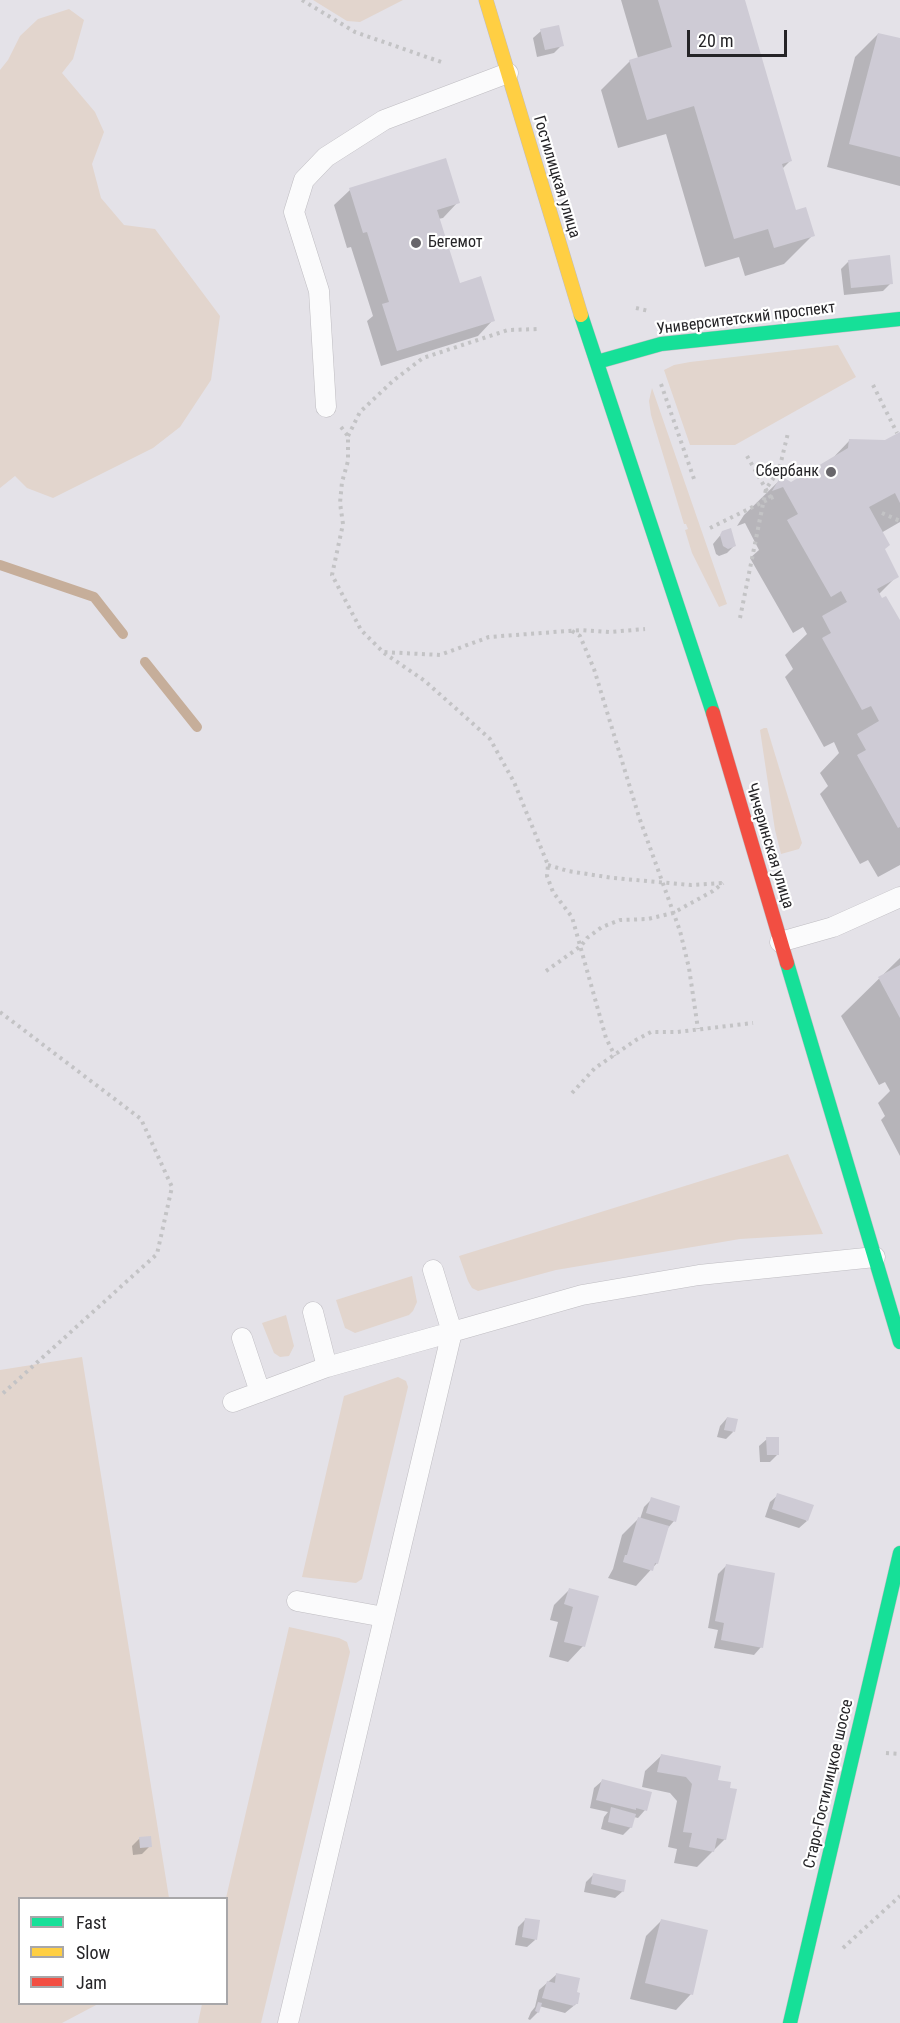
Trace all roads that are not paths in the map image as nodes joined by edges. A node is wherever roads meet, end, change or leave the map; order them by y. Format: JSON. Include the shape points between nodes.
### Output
{"nodes":[{"id":1,"x":486,"y":0,"type":"edge"},
{"id":2,"x":508,"y":73,"type":"junction"},
{"id":3,"x":898,"y":324,"type":"edge"},
{"id":4,"x":597,"y":362,"type":"junction"},
{"id":5,"x":326,"y":407,"type":"road end"},
{"id":6,"x":900,"y":897,"type":"edge"},
{"id":7,"x":780,"y":942,"type":"junction"},
{"id":8,"x":875,"y":1257,"type":"junction"},
{"id":9,"x":433,"y":1270,"type":"dead end"},
{"id":10,"x":313,"y":1312,"type":"dead end"},
{"id":11,"x":897,"y":1319,"type":"edge"},
{"id":12,"x":452,"y":1332,"type":"junction"},
{"id":13,"x":242,"y":1338,"type":"dead end"},
{"id":14,"x":900,"y":1342,"type":"edge"},
{"id":15,"x":327,"y":1367,"type":"junction"},
{"id":16,"x":260,"y":1392,"type":"junction"},
{"id":17,"x":233,"y":1402,"type":"dead end"},
{"id":18,"x":900,"y":1553,"type":"edge"},
{"id":19,"x":297,"y":1601,"type":"dead end"},
{"id":20,"x":384,"y":1617,"type":"junction"},
{"id":21,"x":288,"y":2023,"type":"edge"},
{"id":22,"x":790,"y":2023,"type":"edge"}],
"edges":[{"from":1,"to":2,"type":"main road","name":"Гостилицкая улица"},
{"from":2,"to":4,"type":"main road","name":"Гостилицкая улица"},
{"from":2,"to":5,"type":"lane","via":[[384,120],[326,157],[304,180],[294,212],[319,291]]},
{"from":3,"to":4,"type":"main road","name":"Университетский проспект","via":[[661,344]]},
{"from":4,"to":7,"type":"main road","name":"Чичеринская улица","via":[[705,687]]},
{"from":6,"to":7,"type":"lane","via":[[833,927]]},
{"from":7,"to":8,"type":"main road","name":"Чичеринская улица"},
{"from":8,"to":11,"type":"main road","name":"Чичеринская улица"},
{"from":8,"to":12,"type":"lane","via":[[699,1275],[582,1295]]},
{"from":9,"to":12,"type":"lane"},
{"from":10,"to":15,"type":"lane"},
{"from":11,"to":14,"type":"main road","name":"Чичеринская улица"},
{"from":12,"to":15,"type":"lane"},
{"from":12,"to":20,"type":"lane"},
{"from":13,"to":16,"type":"lane"},
{"from":15,"to":16,"type":"lane"},
{"from":16,"to":17,"type":"lane"},
{"from":18,"to":22,"type":"main road","name":"Старо-Гостилицкое шоссе"},
{"from":19,"to":20,"type":"lane"},
{"from":20,"to":21,"type":"lane"}]}
